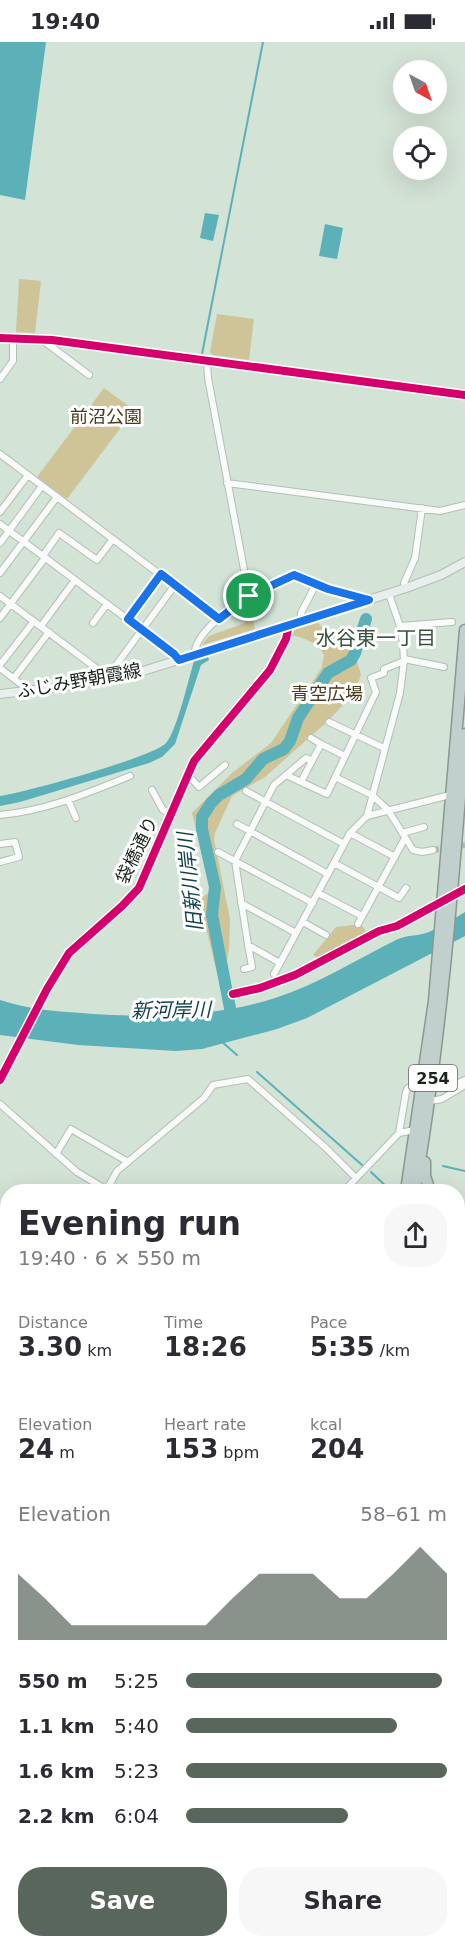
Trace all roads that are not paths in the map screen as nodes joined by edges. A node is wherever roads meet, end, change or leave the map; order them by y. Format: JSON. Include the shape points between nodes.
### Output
{"nodes":[{"id":1,"x":0,"y":338,"type":"edge"},
{"id":2,"x":13,"y":339,"type":"junction"},
{"id":3,"x":41,"y":339,"type":"junction"},
{"id":4,"x":203,"y":361,"type":"junction"},
{"id":5,"x":89,"y":375,"type":"dead end"},
{"id":6,"x":0,"y":377,"type":"edge"},
{"id":7,"x":465,"y":395,"type":"edge"},
{"id":8,"x":0,"y":454,"type":"edge"},
{"id":9,"x":28,"y":475,"type":"junction"},
{"id":10,"x":227,"y":483,"type":"junction"},
{"id":11,"x":42,"y":486,"type":"junction"},
{"id":12,"x":57,"y":497,"type":"junction"},
{"id":13,"x":465,"y":505,"type":"edge"},
{"id":14,"x":422,"y":508,"type":"junction"},
{"id":15,"x":0,"y":512,"type":"edge"},
{"id":16,"x":0,"y":524,"type":"edge"},
{"id":17,"x":9,"y":531,"type":"junction"},
{"id":18,"x":113,"y":539,"type":"junction"},
{"id":19,"x":24,"y":542,"type":"junction"},
{"id":20,"x":0,"y":543,"type":"edge"},
{"id":21,"x":44,"y":557,"type":"junction"},
{"id":22,"x":465,"y":562,"type":"edge"},
{"id":23,"x":0,"y":573,"type":"edge"},
{"id":24,"x":161,"y":574,"type":"junction"},
{"id":25,"x":75,"y":580,"type":"junction"},
{"id":26,"x":316,"y":584,"type":"junction"},
{"id":27,"x":176,"y":585,"type":"junction"},
{"id":28,"x":406,"y":588,"type":"junction"},
{"id":29,"x":389,"y":594,"type":"junction"},
{"id":30,"x":0,"y":596,"type":"edge"},
{"id":31,"x":249,"y":596,"type":"junction"},
{"id":32,"x":369,"y":600,"type":"junction"},
{"id":33,"x":11,"y":604,"type":"junction"},
{"id":34,"x":107,"y":604,"type":"junction"},
{"id":35,"x":0,"y":618,"type":"edge"},
{"id":36,"x":128,"y":619,"type":"junction"},
{"id":37,"x":219,"y":619,"type":"junction"},
{"id":38,"x":33,"y":621,"type":"junction"},
{"id":39,"x":300,"y":622,"type":"junction"},
{"id":40,"x":452,"y":622,"type":"dead end"},
{"id":41,"x":93,"y":623,"type":"dead end"},
{"id":42,"x":289,"y":625,"type":"junction"},
{"id":43,"x":41,"y":626,"type":"junction"},
{"id":44,"x":400,"y":626,"type":"junction"},
{"id":45,"x":142,"y":630,"type":"junction"},
{"id":46,"x":465,"y":630,"type":"edge"},
{"id":47,"x":49,"y":632,"type":"junction"},
{"id":48,"x":194,"y":655,"type":"junction"},
{"id":49,"x":179,"y":660,"type":"junction"},
{"id":50,"x":404,"y":660,"type":"junction"},
{"id":51,"x":0,"y":667,"type":"edge"},
{"id":52,"x":444,"y":667,"type":"dead end"},
{"id":53,"x":14,"y":678,"type":"junction"},
{"id":54,"x":109,"y":679,"type":"junction"},
{"id":55,"x":27,"y":692,"type":"junction"},
{"id":56,"x":0,"y":694,"type":"edge"},
{"id":57,"x":329,"y":722,"type":"dead end"},
{"id":58,"x":355,"y":734,"type":"junction"},
{"id":59,"x":465,"y":734,"type":"edge"},
{"id":60,"x":311,"y":738,"type":"dead end"},
{"id":61,"x":321,"y":744,"type":"junction"},
{"id":62,"x":384,"y":748,"type":"junction"},
{"id":63,"x":345,"y":756,"type":"junction"},
{"id":64,"x":312,"y":761,"type":"junction"},
{"id":65,"x":464,"y":762,"type":"edge"},
{"id":66,"x":225,"y":765,"type":"dead end"},
{"id":67,"x":187,"y":774,"type":"junction"},
{"id":68,"x":286,"y":775,"type":"junction"},
{"id":69,"x":130,"y":776,"type":"dead end"},
{"id":70,"x":335,"y":777,"type":"junction"},
{"id":71,"x":301,"y":782,"type":"junction"},
{"id":72,"x":153,"y":790,"type":"dead end"},
{"id":73,"x":246,"y":791,"type":"dead end"},
{"id":74,"x":460,"y":794,"type":"edge"},
{"id":75,"x":372,"y":795,"type":"junction"},
{"id":76,"x":68,"y":800,"type":"junction"},
{"id":77,"x":266,"y":802,"type":"junction"},
{"id":78,"x":388,"y":810,"type":"junction"},
{"id":79,"x":171,"y":814,"type":"junction"},
{"id":80,"x":0,"y":815,"type":"edge"},
{"id":81,"x":367,"y":816,"type":"junction"},
{"id":82,"x":75,"y":818,"type":"dead end"},
{"id":83,"x":237,"y":824,"type":"dead end"},
{"id":84,"x":424,"y":827,"type":"dead end"},
{"id":85,"x":250,"y":831,"type":"junction"},
{"id":86,"x":350,"y":833,"type":"junction"},
{"id":87,"x":404,"y":836,"type":"junction"},
{"id":88,"x":0,"y":844,"type":"edge"},
{"id":89,"x":344,"y":844,"type":"junction"},
{"id":90,"x":433,"y":850,"type":"tunnel mouth"},
{"id":91,"x":218,"y":852,"type":"dead end"},
{"id":92,"x":395,"y":857,"type":"junction"},
{"id":93,"x":235,"y":861,"type":"junction"},
{"id":94,"x":0,"y":862,"type":"edge"},
{"id":95,"x":334,"y":863,"type":"junction"},
{"id":96,"x":328,"y":874,"type":"junction"},
{"id":97,"x":378,"y":887,"type":"junction"},
{"id":98,"x":406,"y":888,"type":"dead end"},
{"id":99,"x":318,"y":893,"type":"junction"},
{"id":100,"x":241,"y":903,"type":"junction"},
{"id":101,"x":313,"y":903,"type":"junction"},
{"id":102,"x":362,"y":916,"type":"junction"},
{"id":103,"x":303,"y":922,"type":"junction"},
{"id":104,"x":358,"y":924,"type":"dead end"},
{"id":105,"x":296,"y":933,"type":"junction"},
{"id":106,"x":326,"y":935,"type":"dead end"},
{"id":107,"x":248,"y":945,"type":"junction"},
{"id":108,"x":280,"y":963,"type":"junction"},
{"id":109,"x":441,"y":966,"type":"junction"},
{"id":110,"x":244,"y":969,"type":"dead end"},
{"id":111,"x":274,"y":974,"type":"dead end"},
{"id":112,"x":0,"y":1080,"type":"edge"},
{"id":113,"x":465,"y":1080,"type":"edge"},
{"id":114,"x":465,"y":1085,"type":"edge"},
{"id":115,"x":413,"y":1087,"type":"dead end"},
{"id":116,"x":446,"y":1088,"type":"tunnel mouth"},
{"id":117,"x":430,"y":1101,"type":"junction"},
{"id":118,"x":0,"y":1104,"type":"edge"},
{"id":119,"x":399,"y":1133,"type":"junction"},
{"id":120,"x":420,"y":1133,"type":"junction"},
{"id":121,"x":56,"y":1154,"type":"junction"},
{"id":122,"x":128,"y":1162,"type":"junction"},
{"id":123,"x":356,"y":1178,"type":"junction"},
{"id":124,"x":96,"y":1184,"type":"edge"},
{"id":125,"x":109,"y":1184,"type":"edge"},
{"id":126,"x":350,"y":1184,"type":"edge"},
{"id":127,"x":408,"y":1184,"type":"edge"},
{"id":128,"x":416,"y":1184,"type":"edge"},
{"id":129,"x":428,"y":1184,"type":"edge"}],
"edges":[{"from":1,"to":2,"type":"street"},
{"from":2,"to":3,"type":"street"},
{"from":2,"to":6,"type":"street","via":[[13,361]]},
{"from":3,"to":4,"type":"street"},
{"from":3,"to":5,"type":"street"},
{"from":4,"to":7,"type":"street"},
{"from":4,"to":10,"type":"street"},
{"from":8,"to":9,"type":"street"},
{"from":9,"to":11,"type":"street"},
{"from":9,"to":15,"type":"street"},
{"from":10,"to":14,"type":"street"},
{"from":10,"to":31,"type":"street"},
{"from":11,"to":12,"type":"street"},
{"from":11,"to":17,"type":"street"},
{"from":12,"to":18,"type":"street"},
{"from":12,"to":19,"type":"street"},
{"from":13,"to":14,"type":"street","via":[[440,511]]},
{"from":14,"to":28,"type":"street"},
{"from":16,"to":17,"type":"street"},
{"from":17,"to":19,"type":"street"},
{"from":17,"to":20,"type":"street"},
{"from":18,"to":21,"type":"street","via":[[97,560],[59,533]]},
{"from":18,"to":24,"type":"street"},
{"from":19,"to":21,"type":"street"},
{"from":19,"to":23,"type":"street"},
{"from":21,"to":25,"type":"street"},
{"from":21,"to":33,"type":"street"},
{"from":22,"to":28,"type":"street","name":"ふじみ野朝霞線"},
{"from":24,"to":27,"type":"street"},
{"from":24,"to":36,"type":"street"},
{"from":25,"to":34,"type":"street"},
{"from":25,"to":43,"type":"street"},
{"from":26,"to":31,"type":"street","via":[[294,575]]},
{"from":26,"to":32,"type":"street"},
{"from":26,"to":39,"type":"street"},
{"from":27,"to":37,"type":"street"},
{"from":27,"to":45,"type":"street"},
{"from":28,"to":29,"type":"street","name":"ふじみ野朝霞線"},
{"from":29,"to":32,"type":"street","name":"ふじみ野朝霞線"},
{"from":29,"to":44,"type":"street"},
{"from":30,"to":33,"type":"street"},
{"from":31,"to":37,"type":"street"},
{"from":32,"to":39,"type":"street","name":"ふじみ野朝霞線"},
{"from":33,"to":35,"type":"street"},
{"from":33,"to":38,"type":"street"},
{"from":34,"to":36,"type":"street"},
{"from":34,"to":41,"type":"street"},
{"from":36,"to":45,"type":"street"},
{"from":37,"to":48,"type":"street","via":[[195,647]]},
{"from":38,"to":43,"type":"street"},
{"from":38,"to":51,"type":"street"},
{"from":39,"to":42,"type":"street","name":"ふじみ野朝霞線"},
{"from":40,"to":44,"type":"street"},
{"from":42,"to":48,"type":"street","name":"ふじみ野朝霞線"},
{"from":42,"to":67,"type":"street","name":"袋橋通り","via":[[270,670],[200,752]]},
{"from":43,"to":47,"type":"street"},
{"from":44,"to":50,"type":"street"},
{"from":45,"to":49,"type":"street"},
{"from":45,"to":54,"type":"street"},
{"from":46,"to":74,"type":"highway","number":"254"},
{"from":47,"to":53,"type":"street"},
{"from":47,"to":54,"type":"street"},
{"from":48,"to":49,"type":"street","name":"ふじみ野朝霞線"},
{"from":49,"to":54,"type":"street","name":"ふじみ野朝霞線"},
{"from":50,"to":52,"type":"street"},
{"from":50,"to":58,"type":"street","via":[[371,678],[376,692]]},
{"from":50,"to":62,"type":"street","via":[[400,693]]},
{"from":51,"to":53,"type":"street"},
{"from":53,"to":55,"type":"street"},
{"from":54,"to":55,"type":"street","name":"ふじみ野朝霞線"},
{"from":55,"to":56,"type":"street","name":"ふじみ野朝霞線"},
{"from":57,"to":58,"type":"street"},
{"from":58,"to":62,"type":"street"},
{"from":58,"to":63,"type":"street"},
{"from":59,"to":65,"type":"highway","number":"254"},
{"from":60,"to":61,"type":"street"},
{"from":61,"to":63,"type":"street"},
{"from":61,"to":64,"type":"street"},
{"from":62,"to":75,"type":"street"},
{"from":63,"to":70,"type":"street"},
{"from":64,"to":68,"type":"street","via":[[306,758]]},
{"from":64,"to":71,"type":"street"},
{"from":65,"to":74,"type":"highway","number":"254"},
{"from":66,"to":67,"type":"street","via":[[199,787]]},
{"from":67,"to":79,"type":"street","name":"袋橋通り"},
{"from":68,"to":71,"type":"street"},
{"from":68,"to":77,"type":"street","via":[[274,785]]},
{"from":69,"to":76,"type":"street"},
{"from":70,"to":71,"type":"street","via":[[327,794]]},
{"from":70,"to":75,"type":"street"},
{"from":72,"to":79,"type":"street","via":[[163,810]]},
{"from":73,"to":77,"type":"street"},
{"from":74,"to":78,"type":"street"},
{"from":74,"to":109,"type":"highway","number":"254"},
{"from":74,"to":109,"type":"highway","number":"254","via":[[442,890]]},
{"from":75,"to":78,"type":"street"},
{"from":75,"to":81,"type":"street"},
{"from":76,"to":80,"type":"street"},
{"from":76,"to":82,"type":"street"},
{"from":77,"to":85,"type":"street"},
{"from":77,"to":89,"type":"street"},
{"from":78,"to":81,"type":"street"},
{"from":78,"to":87,"type":"street"},
{"from":79,"to":112,"type":"street","name":"袋橋通り","via":[[139,888],[69,953]]},
{"from":81,"to":86,"type":"street"},
{"from":83,"to":85,"type":"street"},
{"from":84,"to":87,"type":"street"},
{"from":85,"to":93,"type":"street"},
{"from":85,"to":96,"type":"street"},
{"from":86,"to":89,"type":"street"},
{"from":86,"to":92,"type":"street"},
{"from":87,"to":90,"type":"street","via":[[417,852]]},
{"from":87,"to":92,"type":"street"},
{"from":88,"to":94,"type":"street","via":[[15,842],[19,856]]},
{"from":89,"to":95,"type":"street"},
{"from":91,"to":93,"type":"street"},
{"from":92,"to":97,"type":"street"},
{"from":93,"to":100,"type":"street"},
{"from":93,"to":101,"type":"street"},
{"from":95,"to":96,"type":"street"},
{"from":95,"to":97,"type":"street"},
{"from":96,"to":99,"type":"street"},
{"from":97,"to":98,"type":"street","via":[[399,898]]},
{"from":97,"to":102,"type":"street"},
{"from":99,"to":101,"type":"street"},
{"from":99,"to":102,"type":"street"},
{"from":100,"to":105,"type":"street"},
{"from":100,"to":107,"type":"street"},
{"from":101,"to":103,"type":"street"},
{"from":102,"to":104,"type":"street"},
{"from":103,"to":105,"type":"street"},
{"from":103,"to":106,"type":"street"},
{"from":105,"to":108,"type":"street"},
{"from":107,"to":108,"type":"street"},
{"from":107,"to":110,"type":"street","via":[[252,967]]},
{"from":108,"to":111,"type":"street"},
{"from":109,"to":117,"type":"highway","number":"254"},
{"from":109,"to":120,"type":"highway","number":"254"},
{"from":113,"to":116,"type":"street"},
{"from":114,"to":117,"type":"street","via":[[442,1099]]},
{"from":115,"to":119,"type":"street","via":[[406,1092]]},
{"from":117,"to":120,"type":"highway","number":"254"},
{"from":118,"to":121,"type":"street"},
{"from":119,"to":120,"type":"street"},
{"from":119,"to":123,"type":"street"},
{"from":120,"to":127,"type":"highway","number":"254"},
{"from":120,"to":128,"type":"highway","number":"254"},
{"from":120,"to":129,"type":"highway","number":"254","via":[[426,1149]]},
{"from":121,"to":122,"type":"street","via":[[71,1129]]},
{"from":121,"to":124,"type":"street"},
{"from":122,"to":123,"type":"street","via":[[204,1098],[213,1085],[248,1079]]},
{"from":122,"to":125,"type":"street"},
{"from":123,"to":126,"type":"street"}]}
